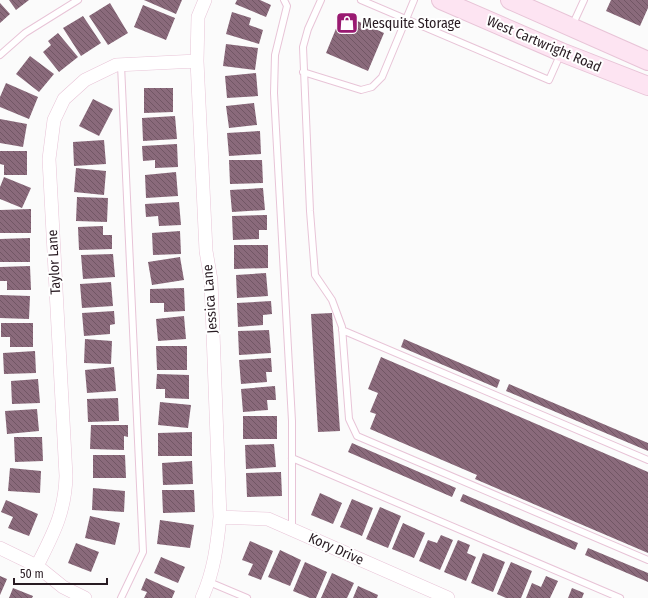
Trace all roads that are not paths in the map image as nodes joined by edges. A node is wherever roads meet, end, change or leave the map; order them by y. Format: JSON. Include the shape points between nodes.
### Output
{"nodes":[{"id":1,"x":78,"y":0,"type":"edge"},
{"id":2,"x":206,"y":0,"type":"edge"},
{"id":3,"x":284,"y":0,"type":"edge"},
{"id":4,"x":321,"y":0,"type":"edge"},
{"id":5,"x":361,"y":0,"type":"edge"},
{"id":6,"x":414,"y":0,"type":"edge"},
{"id":7,"x":441,"y":0,"type":"edge"},
{"id":8,"x":510,"y":0,"type":"edge"},
{"id":9,"x":584,"y":0,"type":"edge"},
{"id":10,"x":406,"y":19,"type":"junction"},
{"id":11,"x":572,"y":27,"type":"junction"},
{"id":12,"x":561,"y":52,"type":"junction"},
{"id":13,"x":0,"y":55,"type":"edge"},
{"id":14,"x":197,"y":61,"type":"junction"},
{"id":15,"x":648,"y":61,"type":"edge"},
{"id":16,"x":121,"y":65,"type":"junction"},
{"id":17,"x":303,"y":72,"type":"junction"},
{"id":18,"x":648,"y":86,"type":"edge"},
{"id":19,"x":342,"y":330,"type":"junction"},
{"id":20,"x":292,"y":458,"type":"junction"},
{"id":21,"x":648,"y":460,"type":"edge"},
{"id":22,"x":220,"y":517,"type":"junction"},
{"id":23,"x":292,"y":530,"type":"junction"},
{"id":24,"x":0,"y":548,"type":"edge"},
{"id":25,"x":648,"y":560,"type":"edge"},
{"id":26,"x":37,"y":566,"type":"junction"},
{"id":27,"x":209,"y":582,"type":"junction"},
{"id":28,"x":85,"y":598,"type":"edge"},
{"id":29,"x":121,"y":598,"type":"edge"},
{"id":30,"x":202,"y":598,"type":"edge"},
{"id":31,"x":247,"y":598,"type":"edge"},
{"id":32,"x":448,"y":598,"type":"edge"},
{"id":33,"x":620,"y":598,"type":"edge"}],
"edges":[{"from":1,"to":13,"type":"lane","via":[[25,33]]},
{"from":2,"to":14,"type":"street","name":"Jessica Lane","via":[[198,17]]},
{"from":3,"to":20,"type":"lane","via":[[287,6],[275,55],[274,93]]},
{"from":4,"to":17,"type":"lane","via":[[303,47]]},
{"from":5,"to":10,"type":"lane"},
{"from":6,"to":10,"type":"lane"},
{"from":7,"to":12,"type":"main road","name":"West Cartwright Road"},
{"from":8,"to":11,"type":"main road","name":"West Cartwright Road"},
{"from":9,"to":11,"type":"lane"},
{"from":10,"to":12,"type":"lane","via":[[549,80]]},
{"from":10,"to":17,"type":"lane","via":[[382,77],[372,87],[361,90]]},
{"from":11,"to":12,"type":"main road"},
{"from":11,"to":15,"type":"main road","name":"West Cartwright Road"},
{"from":12,"to":18,"type":"main road","name":"West Cartwright Road"},
{"from":14,"to":16,"type":"street","name":"Taylor Lane"},
{"from":14,"to":22,"type":"street","name":"Jessica Lane","via":[[206,251],[211,280]]},
{"from":16,"to":26,"type":"street","name":"Taylor Lane","via":[[85,80],[64,100],[54,120],[49,159],[66,476],[65,498],[55,532]]},
{"from":16,"to":29,"type":"lane","via":[[143,552]]},
{"from":17,"to":19,"type":"lane","via":[[315,275],[332,300]]},
{"from":19,"to":21,"type":"lane"},
{"from":19,"to":25,"type":"lane","via":[[349,419],[357,436]]},
{"from":20,"to":23,"type":"lane"},
{"from":20,"to":33,"type":"lane"},
{"from":22,"to":23,"type":"street","name":"Kory Drive","via":[[268,519]]},
{"from":22,"to":27,"type":"street","name":"Jessica Lane","via":[[217,553]]},
{"from":23,"to":32,"type":"street","name":"Kory Drive"},
{"from":24,"to":26,"type":"street"},
{"from":26,"to":28,"type":"street","via":[[63,586]]},
{"from":27,"to":30,"type":"street","name":"Jessica Lane"},
{"from":27,"to":31,"type":"lane"}]}
